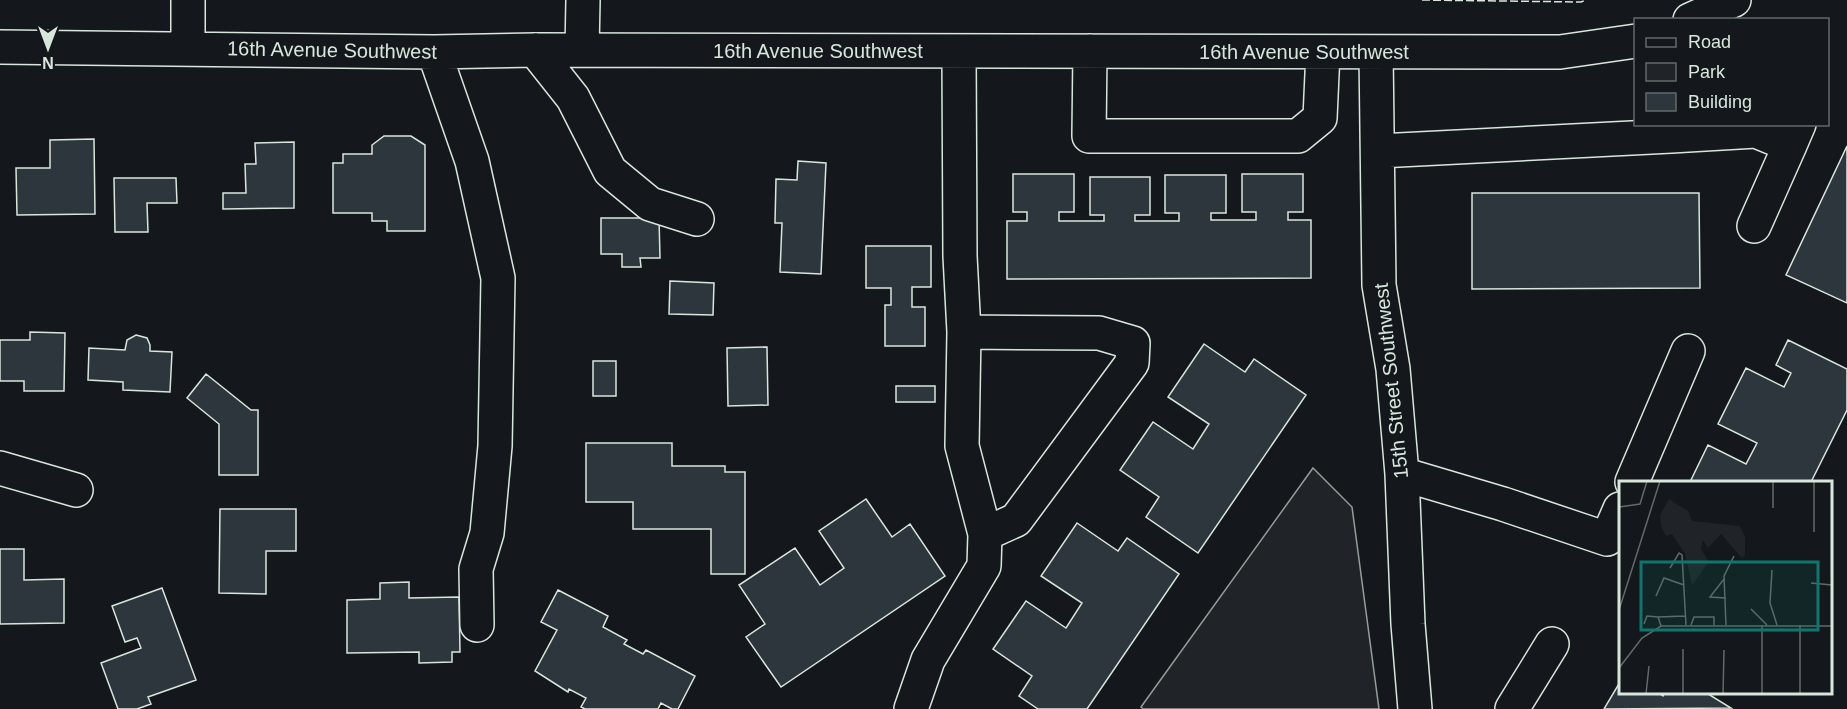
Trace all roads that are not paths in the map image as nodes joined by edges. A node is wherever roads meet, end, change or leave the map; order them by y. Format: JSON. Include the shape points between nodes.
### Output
{"nodes":[{"id":1,"x":188,"y":0,"type":"edge"},
{"id":2,"x":583,"y":0,"type":"edge"},
{"id":3,"x":1734,"y":0,"type":"edge"},
{"id":4,"x":1694,"y":18,"type":"edge"},
{"id":5,"x":1634,"y":41,"type":"edge"},
{"id":6,"x":0,"y":46,"type":"edge"},
{"id":7,"x":188,"y":48,"type":"junction"},
{"id":8,"x":535,"y":50,"type":"junction"},
{"id":9,"x":582,"y":50,"type":"junction"},
{"id":10,"x":1090,"y":51,"type":"junction"},
{"id":11,"x":434,"y":52,"type":"junction"},
{"id":12,"x":959,"y":52,"type":"junction"},
{"id":13,"x":1323,"y":52,"type":"junction"},
{"id":14,"x":1376,"y":52,"type":"junction"},
{"id":15,"x":1670,"y":130,"type":"edge"},
{"id":16,"x":1794,"y":135,"type":"edge"},
{"id":17,"x":1379,"y":151,"type":"junction"},
{"id":18,"x":697,"y":219,"type":"dead end"},
{"id":19,"x":1754,"y":226,"type":"dead end"},
{"id":20,"x":964,"y":332,"type":"junction"},
{"id":21,"x":1688,"y":351,"type":"dead end"},
{"id":22,"x":0,"y":468,"type":"edge"},
{"id":23,"x":1402,"y":474,"type":"junction"},
{"id":24,"x":1633,"y":481,"type":"edge"},
{"id":25,"x":76,"y":490,"type":"dead end"},
{"id":26,"x":1619,"y":511,"type":"edge"},
{"id":27,"x":985,"y":534,"type":"junction"},
{"id":28,"x":477,"y":625,"type":"dead end"},
{"id":29,"x":1551,"y":644,"type":"dead end"},
{"id":30,"x":911,"y":709,"type":"edge"},
{"id":31,"x":1415,"y":709,"type":"edge"},
{"id":32,"x":1512,"y":709,"type":"edge"}],
"edges":[{"from":1,"to":7,"type":"street"},
{"from":2,"to":9,"type":"street"},
{"from":3,"to":4,"type":"street"},
{"from":5,"to":14,"type":"street","name":"16th Avenue Southwest","via":[[1560,52]]},
{"from":6,"to":7,"type":"street","name":"16th Avenue Southwest"},
{"from":7,"to":11,"type":"street","name":"16th Avenue Southwest"},
{"from":8,"to":9,"type":"street","name":"16th Avenue Southwest"},
{"from":8,"to":11,"type":"street","name":"16th Avenue Southwest"},
{"from":8,"to":18,"type":"street","via":[[573,98],[609,171],[650,204]]},
{"from":9,"to":12,"type":"street","name":"16th Avenue Southwest"},
{"from":10,"to":12,"type":"street","name":"16th Avenue Southwest"},
{"from":10,"to":13,"type":"street","name":"16th Avenue Southwest"},
{"from":10,"to":13,"type":"street","via":[[1089,136],[1298,136],[1320,118]]},
{"from":11,"to":28,"type":"street","via":[[472,161],[498,278],[495,446],[487,533],[476,569]]},
{"from":12,"to":20,"type":"street"},
{"from":13,"to":14,"type":"street","name":"16th Avenue Southwest"},
{"from":14,"to":17,"type":"street","name":"15th Street Southwest"},
{"from":15,"to":16,"type":"street"},
{"from":15,"to":17,"type":"street"},
{"from":16,"to":19,"type":"street"},
{"from":17,"to":23,"type":"street","name":"15th Street Southwest","via":[[1379,285],[1393,369]]},
{"from":20,"to":27,"type":"street","via":[[962,446]]},
{"from":20,"to":27,"type":"street","via":[[1098,333],[1133,343],[1132,363],[1016,520]]},
{"from":21,"to":24,"type":"street"},
{"from":22,"to":25,"type":"street"},
{"from":23,"to":26,"type":"street","via":[[1607,539]]},
{"from":23,"to":31,"type":"street","name":"15th Street Southwest"},
{"from":27,"to":30,"type":"street","via":[[984,566],[928,660]]},
{"from":29,"to":32,"type":"street"}]}
